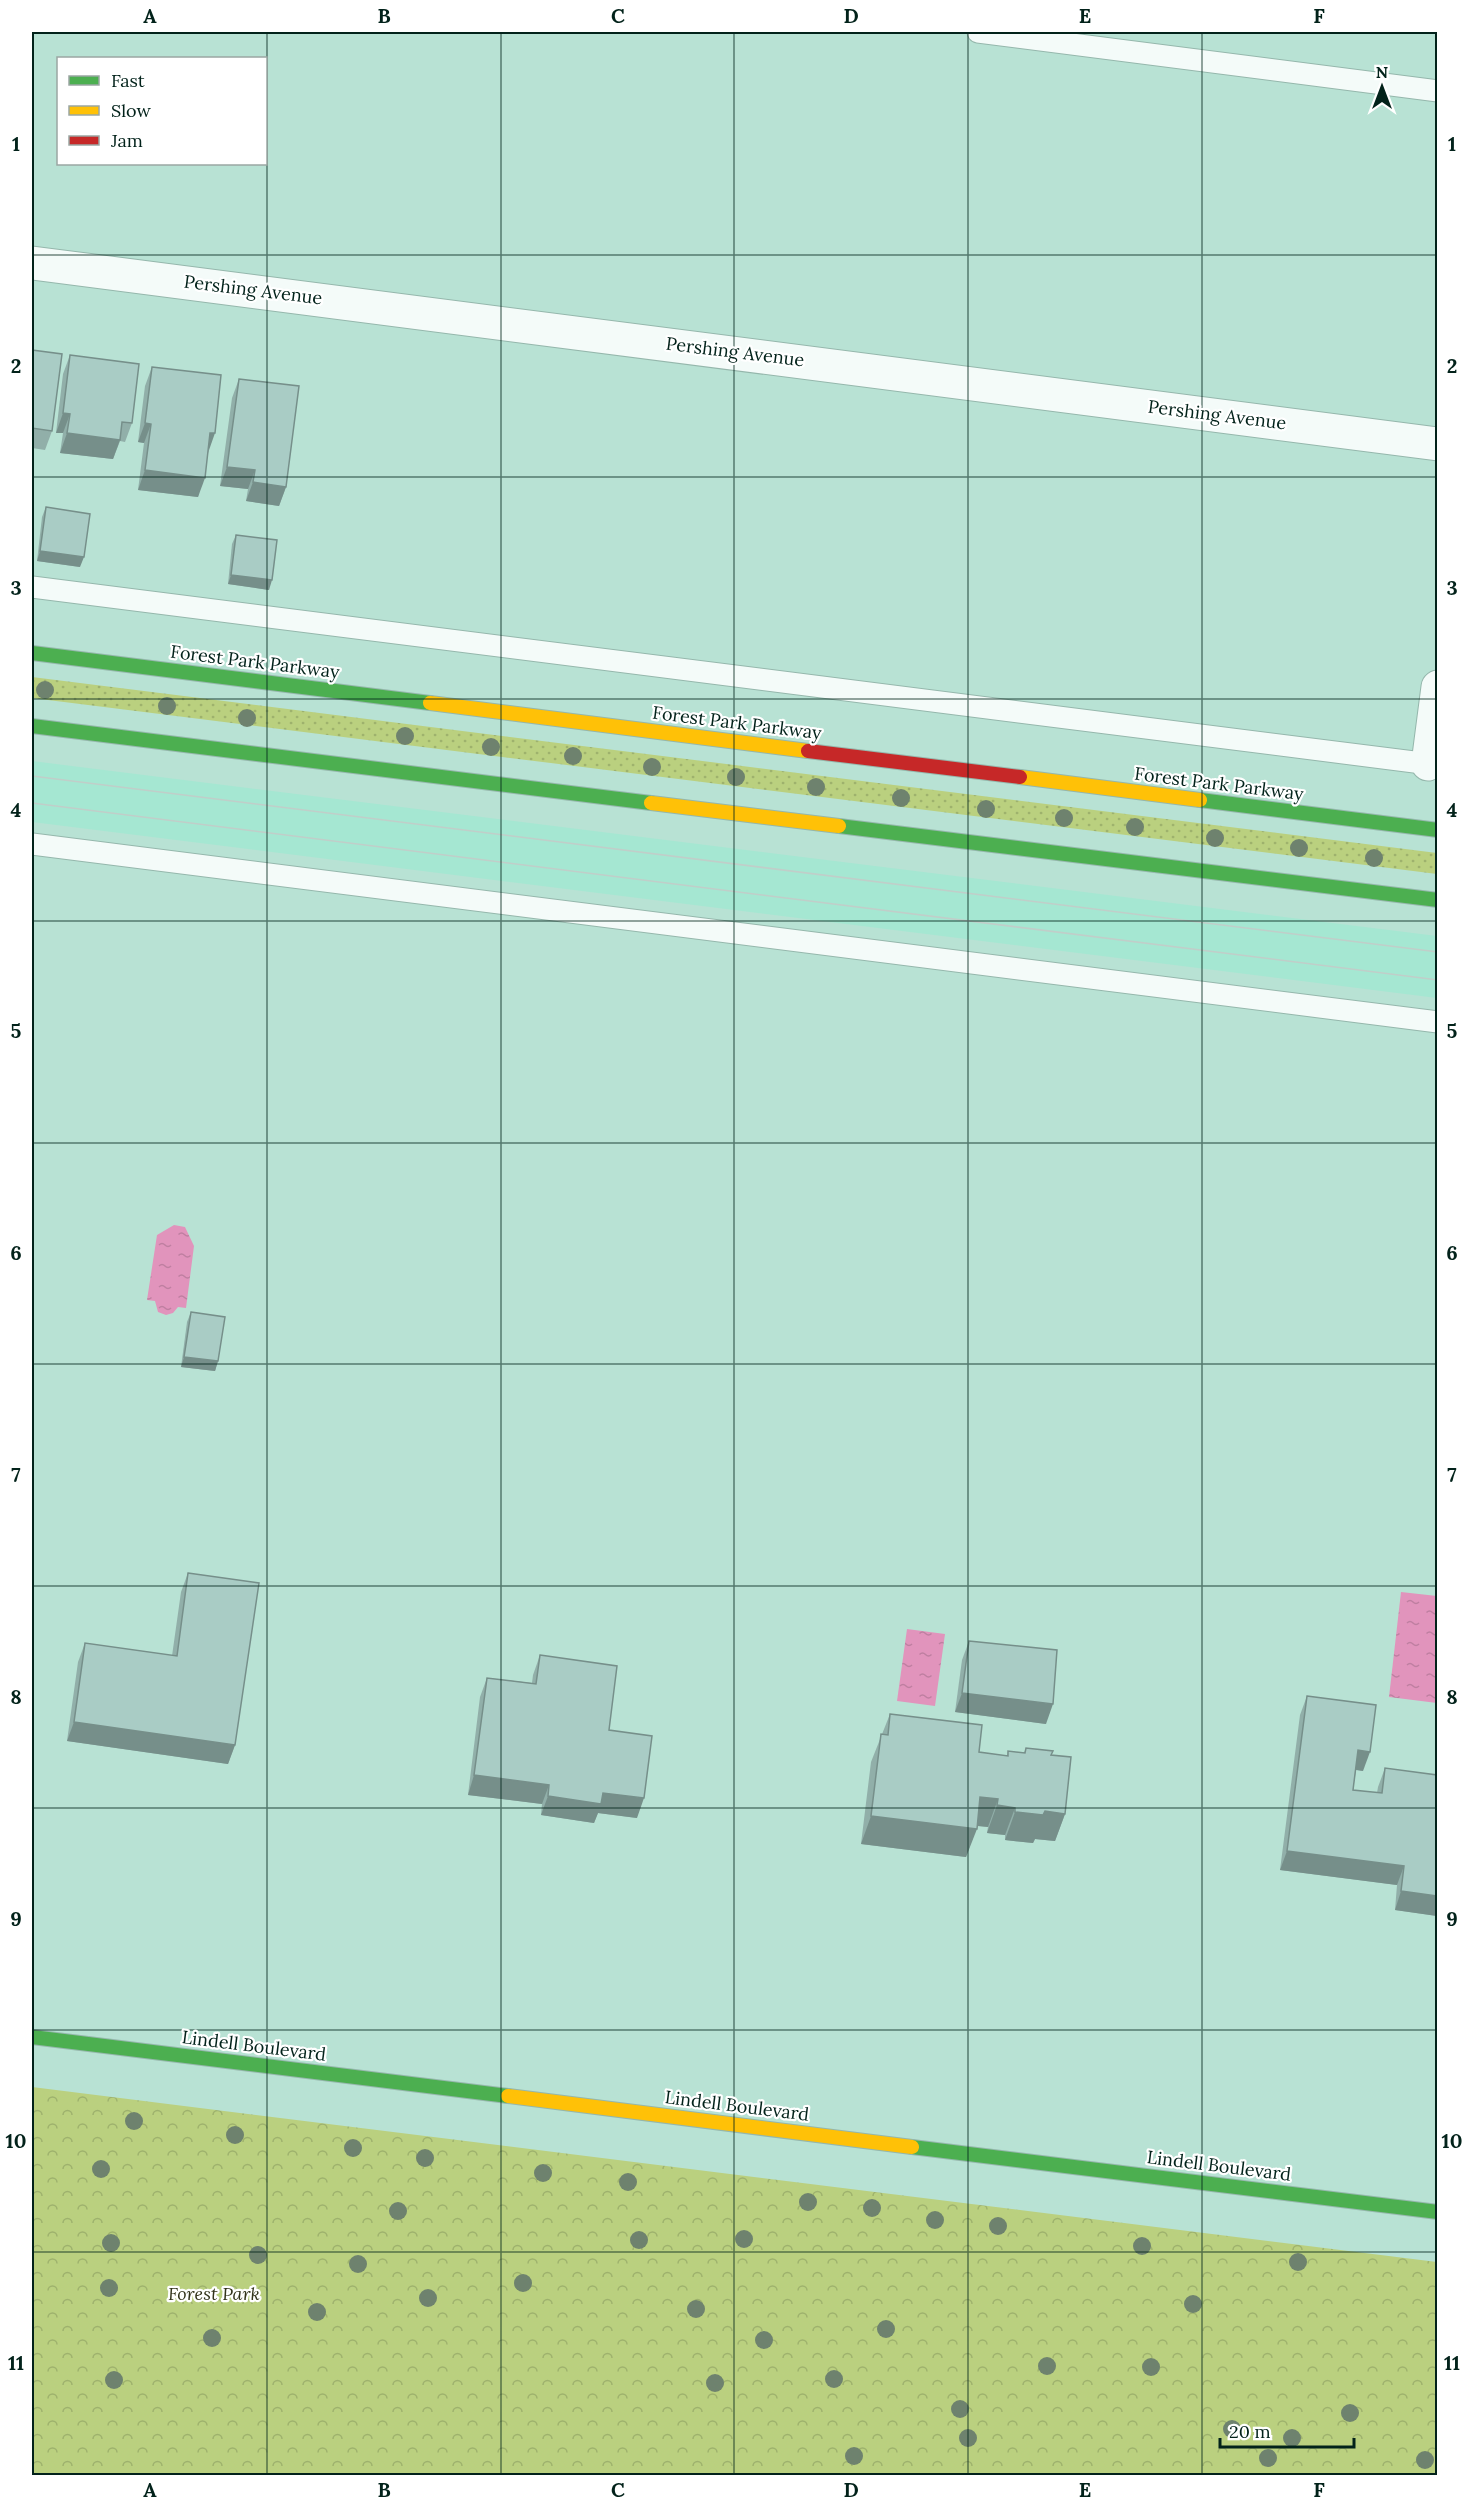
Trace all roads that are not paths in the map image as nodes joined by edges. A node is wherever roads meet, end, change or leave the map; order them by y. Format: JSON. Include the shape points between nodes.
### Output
{"nodes":[{"id":1,"x":978,"y":32,"type":"edge"},
{"id":2,"x":1437,"y":91,"type":"edge"},
{"id":3,"x":32,"y":263,"type":"edge"},
{"id":4,"x":1437,"y":444,"type":"edge"},
{"id":5,"x":32,"y":587,"type":"edge"},
{"id":6,"x":32,"y":653,"type":"edge"},
{"id":7,"x":1437,"y":687,"type":"edge"},
{"id":8,"x":32,"y":726,"type":"edge"},
{"id":9,"x":1433,"y":764,"type":"edge"},
{"id":10,"x":1437,"y":830,"type":"edge"},
{"id":11,"x":32,"y":844,"type":"edge"},
{"id":12,"x":1437,"y":900,"type":"edge"},
{"id":13,"x":1437,"y":1022,"type":"edge"},
{"id":14,"x":32,"y":2037,"type":"edge"},
{"id":15,"x":1437,"y":2212,"type":"edge"}],
"edges":[{"from":1,"to":2,"type":"lane"},
{"from":3,"to":4,"type":"street","name":"Pershing Avenue"},
{"from":5,"to":9,"type":"lane"},
{"from":6,"to":10,"type":"main road","name":"Forest Park Parkway"},
{"from":7,"to":9,"type":"street"},
{"from":8,"to":12,"type":"main road"},
{"from":11,"to":13,"type":"lane"},
{"from":14,"to":15,"type":"main road","name":"Lindell Boulevard"}]}
